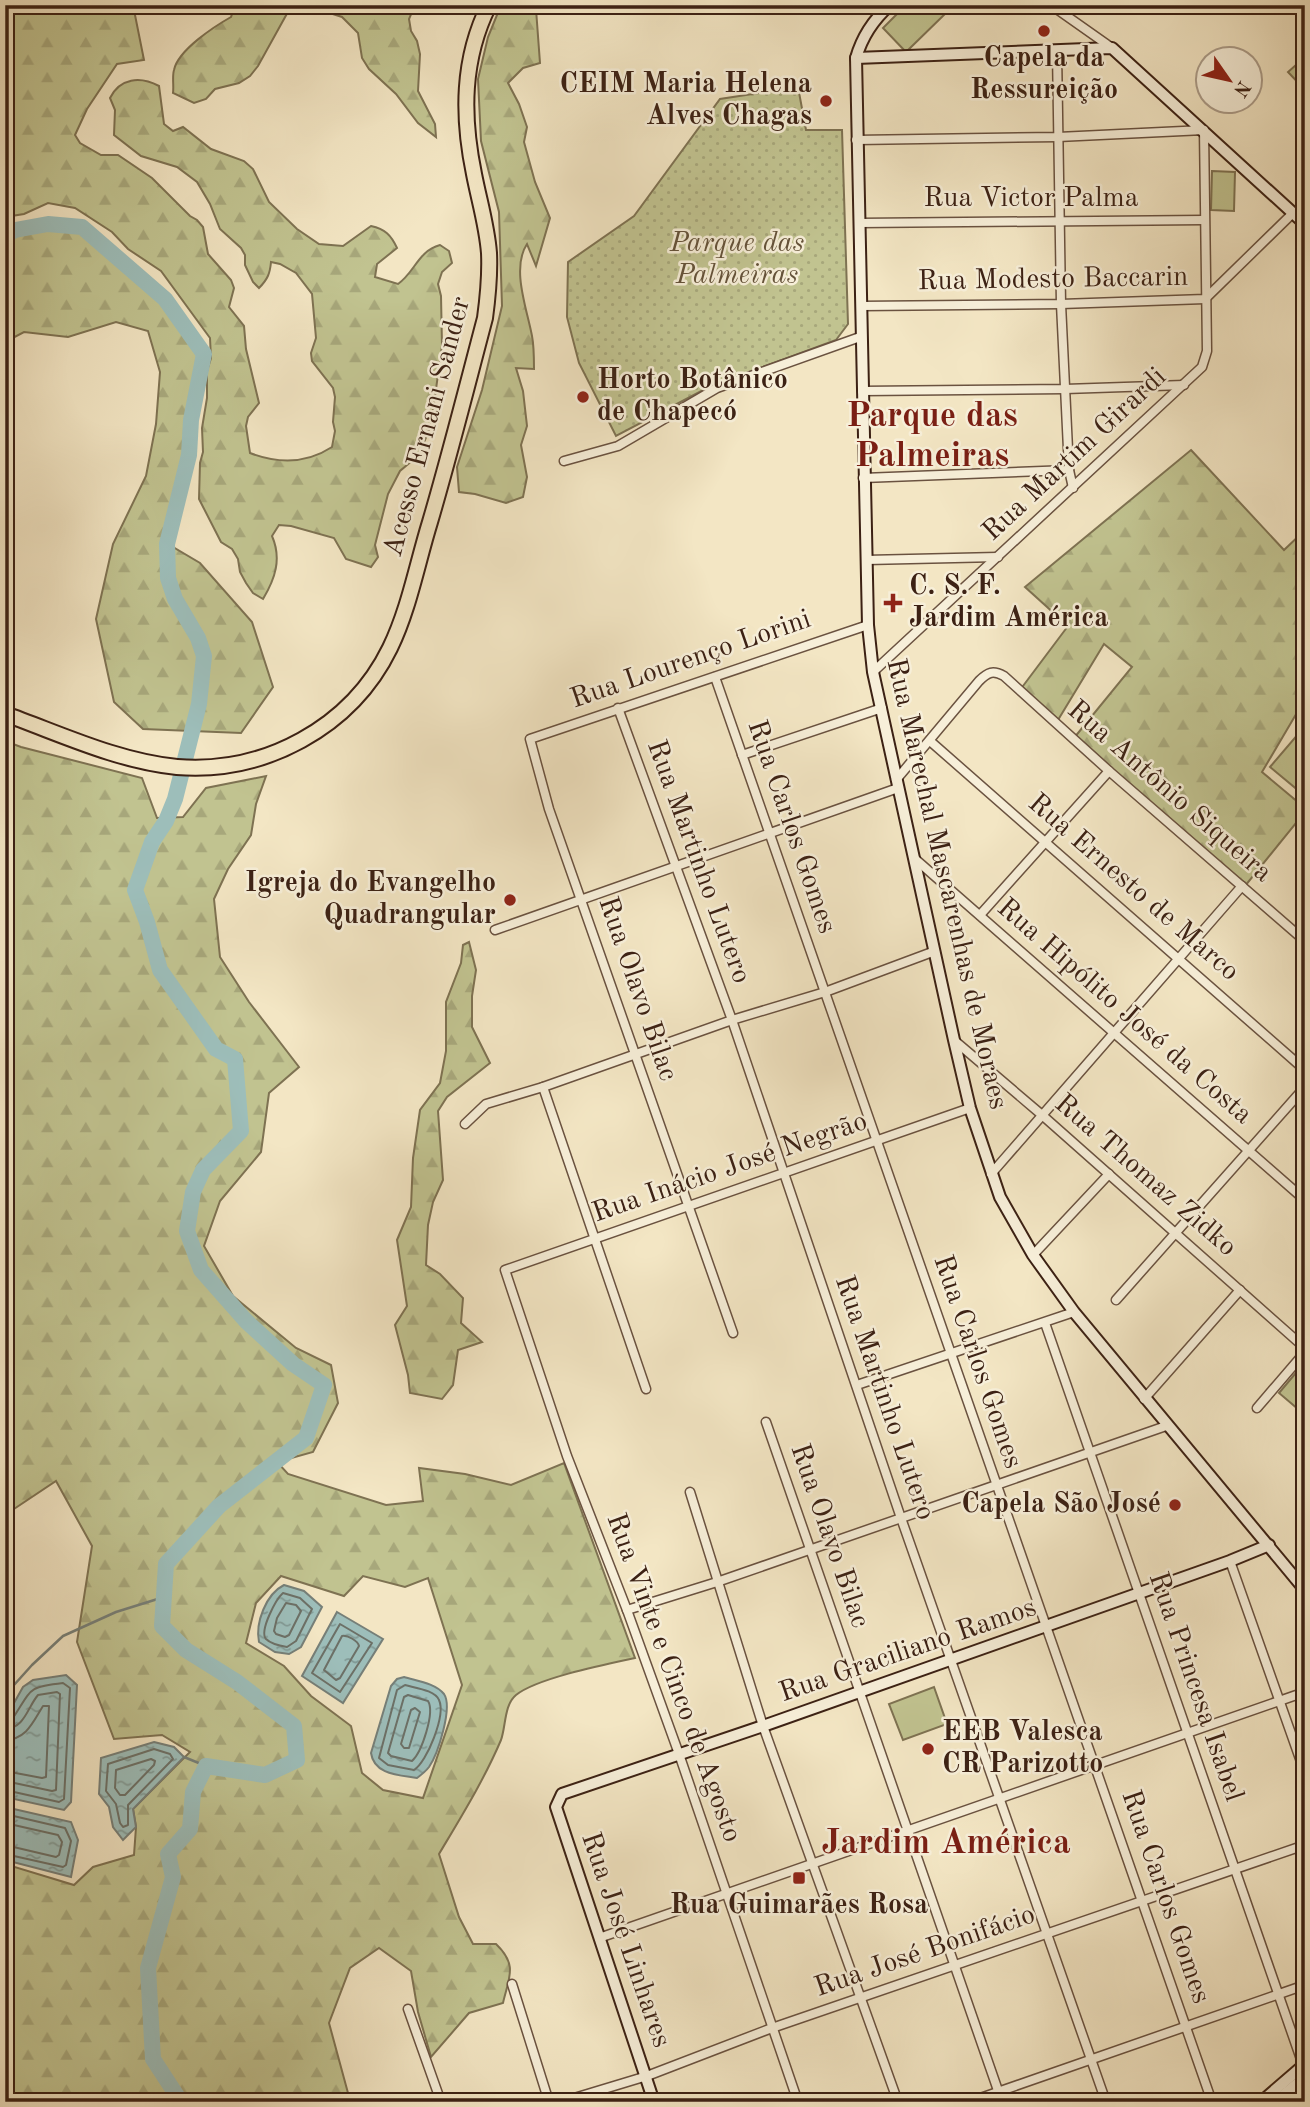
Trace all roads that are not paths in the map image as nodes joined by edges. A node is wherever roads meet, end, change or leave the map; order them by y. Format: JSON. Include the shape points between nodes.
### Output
{"nodes":[{"id":1,"x":489,"y":5,"type":"edge"},
{"id":2,"x":890,"y":5,"type":"edge"},
{"id":3,"x":1051,"y":5,"type":"edge"},
{"id":4,"x":1112,"y":48,"type":"junction"},
{"id":5,"x":1057,"y":51,"type":"junction"},
{"id":6,"x":856,"y":58,"type":"junction"},
{"id":7,"x":1204,"y":130,"type":"junction"},
{"id":8,"x":1058,"y":138,"type":"junction"},
{"id":9,"x":856,"y":140,"type":"junction"},
{"id":10,"x":1293,"y":213,"type":"junction"},
{"id":11,"x":1204,"y":220,"type":"junction"},
{"id":12,"x":1060,"y":221,"type":"junction"},
{"id":13,"x":859,"y":223,"type":"junction"},
{"id":14,"x":1305,"y":224,"type":"edge"},
{"id":15,"x":1205,"y":299,"type":"junction"},
{"id":16,"x":1061,"y":304,"type":"junction"},
{"id":17,"x":861,"y":306,"type":"junction"},
{"id":18,"x":860,"y":337,"type":"junction"},
{"id":19,"x":1184,"y":385,"type":"junction"},
{"id":20,"x":1065,"y":389,"type":"junction"},
{"id":21,"x":862,"y":391,"type":"junction"},
{"id":22,"x":564,"y":461,"type":"dead end"},
{"id":23,"x":1069,"y":470,"type":"junction"},
{"id":24,"x":863,"y":478,"type":"junction"},
{"id":25,"x":1073,"y":488,"type":"junction"},
{"id":26,"x":998,"y":557,"type":"junction"},
{"id":27,"x":866,"y":560,"type":"junction"},
{"id":28,"x":868,"y":625,"type":"junction"},
{"id":29,"x":873,"y":672,"type":"junction"},
{"id":30,"x":715,"y":677,"type":"junction"},
{"id":31,"x":618,"y":708,"type":"junction"},
{"id":32,"x":882,"y":708,"type":"junction"},
{"id":33,"x":5,"y":714,"type":"edge"},
{"id":34,"x":530,"y":738,"type":"joint"},
{"id":35,"x":930,"y":741,"type":"junction"},
{"id":36,"x":742,"y":755,"type":"junction"},
{"id":37,"x":1109,"y":771,"type":"junction"},
{"id":38,"x":897,"y":784,"type":"junction"},
{"id":39,"x":768,"y":832,"type":"junction"},
{"id":40,"x":1046,"y":843,"type":"junction"},
{"id":41,"x":914,"y":858,"type":"junction"},
{"id":42,"x":676,"y":866,"type":"junction"},
{"id":43,"x":1242,"y":886,"type":"junction"},
{"id":44,"x":581,"y":898,"type":"junction"},
{"id":45,"x":980,"y":915,"type":"junction"},
{"id":46,"x":495,"y":930,"type":"dead end"},
{"id":47,"x":1305,"y":941,"type":"edge"},
{"id":48,"x":935,"y":951,"type":"junction"},
{"id":49,"x":1179,"y":958,"type":"junction"},
{"id":50,"x":825,"y":992,"type":"junction"},
{"id":51,"x":732,"y":1020,"type":"junction"},
{"id":52,"x":1114,"y":1033,"type":"junction"},
{"id":53,"x":954,"y":1040,"type":"junction"},
{"id":54,"x":636,"y":1054,"type":"junction"},
{"id":55,"x":1305,"y":1070,"type":"edge"},
{"id":56,"x":543,"y":1087,"type":"junction"},
{"id":57,"x":1305,"y":1087,"type":"edge"},
{"id":58,"x":970,"y":1108,"type":"junction"},
{"id":59,"x":1042,"y":1115,"type":"junction"},
{"id":60,"x":465,"y":1124,"type":"dead end"},
{"id":61,"x":875,"y":1142,"type":"junction"},
{"id":62,"x":1248,"y":1151,"type":"junction"},
{"id":63,"x":783,"y":1174,"type":"junction"},
{"id":64,"x":991,"y":1174,"type":"junction"},
{"id":65,"x":1109,"y":1174,"type":"junction"},
{"id":66,"x":1305,"y":1200,"type":"edge"},
{"id":67,"x":688,"y":1206,"type":"junction"},
{"id":68,"x":1175,"y":1232,"type":"junction"},
{"id":69,"x":595,"y":1239,"type":"junction"},
{"id":70,"x":1032,"y":1255,"type":"junction"},
{"id":71,"x":505,"y":1270,"type":"joint"},
{"id":72,"x":1240,"y":1290,"type":"junction"},
{"id":73,"x":1116,"y":1300,"type":"dead end"},
{"id":74,"x":1074,"y":1312,"type":"junction"},
{"id":75,"x":1045,"y":1323,"type":"junction"},
{"id":76,"x":733,"y":1334,"type":"dead end"},
{"id":77,"x":1305,"y":1350,"type":"edge"},
{"id":78,"x":951,"y":1353,"type":"junction"},
{"id":79,"x":857,"y":1385,"type":"junction"},
{"id":80,"x":646,"y":1390,"type":"dead end"},
{"id":81,"x":1144,"y":1399,"type":"junction"},
{"id":82,"x":1256,"y":1408,"type":"dead end"},
{"id":83,"x":766,"y":1422,"type":"dead end"},
{"id":84,"x":1166,"y":1426,"type":"junction"},
{"id":85,"x":1090,"y":1452,"type":"junction"},
{"id":86,"x":997,"y":1485,"type":"junction"},
{"id":87,"x":690,"y":1492,"type":"dead end"},
{"id":88,"x":901,"y":1518,"type":"junction"},
{"id":89,"x":1269,"y":1545,"type":"junction"},
{"id":90,"x":810,"y":1550,"type":"junction"},
{"id":91,"x":1230,"y":1561,"type":"junction"},
{"id":92,"x":1305,"y":1570,"type":"edge"},
{"id":93,"x":1294,"y":1578,"type":"junction"},
{"id":94,"x":717,"y":1582,"type":"junction"},
{"id":95,"x":1305,"y":1590,"type":"edge"},
{"id":96,"x":1139,"y":1593,"type":"junction"},
{"id":97,"x":627,"y":1610,"type":"junction"},
{"id":98,"x":1046,"y":1626,"type":"junction"},
{"id":99,"x":950,"y":1660,"type":"junction"},
{"id":100,"x":859,"y":1692,"type":"junction"},
{"id":101,"x":1305,"y":1692,"type":"edge"},
{"id":102,"x":1279,"y":1701,"type":"junction"},
{"id":103,"x":764,"y":1726,"type":"junction"},
{"id":104,"x":1186,"y":1734,"type":"junction"},
{"id":105,"x":679,"y":1754,"type":"junction"},
{"id":106,"x":1095,"y":1765,"type":"junction"},
{"id":107,"x":1305,"y":1773,"type":"edge"},
{"id":108,"x":562,"y":1794,"type":"joint"},
{"id":109,"x":999,"y":1799,"type":"junction"},
{"id":110,"x":907,"y":1831,"type":"junction"},
{"id":111,"x":1305,"y":1846,"type":"edge"},
{"id":112,"x":813,"y":1864,"type":"junction"},
{"id":113,"x":1234,"y":1870,"type":"junction"},
{"id":114,"x":727,"y":1895,"type":"junction"},
{"id":115,"x":1142,"y":1901,"type":"junction"},
{"id":116,"x":1047,"y":1934,"type":"junction"},
{"id":117,"x":599,"y":1938,"type":"junction"},
{"id":118,"x":954,"y":1966,"type":"junction"},
{"id":119,"x":512,"y":1984,"type":"dead end"},
{"id":120,"x":1305,"y":1984,"type":"edge"},
{"id":121,"x":1279,"y":1994,"type":"junction"},
{"id":122,"x":861,"y":1998,"type":"junction"},
{"id":123,"x":408,"y":2010,"type":"dead end"},
{"id":124,"x":1186,"y":2027,"type":"junction"},
{"id":125,"x":772,"y":2028,"type":"junction"},
{"id":126,"x":1092,"y":2060,"type":"junction"},
{"id":127,"x":1304,"y":2073,"type":"edge"},
{"id":128,"x":647,"y":2076,"type":"junction"},
{"id":129,"x":998,"y":2092,"type":"junction"},
{"id":130,"x":441,"y":2102,"type":"edge"},
{"id":131,"x":549,"y":2102,"type":"edge"},
{"id":132,"x":561,"y":2102,"type":"edge"},
{"id":133,"x":654,"y":2102,"type":"edge"},
{"id":134,"x":798,"y":2102,"type":"edge"},
{"id":135,"x":898,"y":2102,"type":"edge"},
{"id":136,"x":969,"y":2102,"type":"edge"},
{"id":137,"x":1002,"y":2102,"type":"edge"},
{"id":138,"x":1106,"y":2102,"type":"edge"},
{"id":139,"x":1212,"y":2102,"type":"edge"},
{"id":140,"x":1261,"y":2102,"type":"edge"},
{"id":141,"x":1275,"y":2102,"type":"edge"}],
"edges":[{"from":1,"to":33,"type":"highway","name":"Acesso Ernani Sander","via":[[471,55],[465,91],[466,133],[489,250],[485,318],[400,622],[376,671],[354,701],[301,742],[246,761],[199,767],[156,764],[93,748]]},
{"from":2,"to":6,"type":"street","name":"Rua Marechal Mascarenhas de Moraes","via":[[867,33]]},
{"from":3,"to":4,"type":"street"},
{"from":4,"to":5,"type":"street"},
{"from":4,"to":7,"type":"street"},
{"from":5,"to":6,"type":"street"},
{"from":5,"to":8,"type":"street"},
{"from":6,"to":9,"type":"street","name":"Rua Marechal Mascarenhas de Moraes"},
{"from":7,"to":8,"type":"street"},
{"from":7,"to":10,"type":"street"},
{"from":7,"to":11,"type":"street"},
{"from":8,"to":9,"type":"street"},
{"from":8,"to":12,"type":"street"},
{"from":9,"to":13,"type":"street","name":"Rua Marechal Mascarenhas de Moraes"},
{"from":10,"to":14,"type":"street"},
{"from":10,"to":15,"type":"street","name":"Rua Modesto Baccarin"},
{"from":11,"to":12,"type":"street","name":"Rua Victor Palma"},
{"from":11,"to":15,"type":"street"},
{"from":12,"to":13,"type":"street","name":"Rua Victor Palma"},
{"from":12,"to":16,"type":"street"},
{"from":13,"to":17,"type":"street","name":"Rua Marechal Mascarenhas de Moraes"},
{"from":15,"to":16,"type":"street","name":"Rua Modesto Baccarin"},
{"from":15,"to":19,"type":"street","name":"Rua Martim Girardi","via":[[1207,351],[1202,367]]},
{"from":16,"to":17,"type":"street","name":"Rua Modesto Baccarin"},
{"from":16,"to":20,"type":"street"},
{"from":17,"to":18,"type":"street","name":"Rua Marechal Mascarenhas de Moraes"},
{"from":18,"to":21,"type":"street","name":"Rua Marechal Mascarenhas de Moraes"},
{"from":18,"to":22,"type":"street","via":[[717,388],[618,446]]},
{"from":19,"to":20,"type":"street"},
{"from":19,"to":25,"type":"street","name":"Rua Martim Girardi"},
{"from":20,"to":21,"type":"street"},
{"from":20,"to":23,"type":"street"},
{"from":21,"to":24,"type":"street","name":"Rua Marechal Mascarenhas de Moraes"},
{"from":23,"to":24,"type":"street"},
{"from":23,"to":25,"type":"street"},
{"from":24,"to":27,"type":"street","name":"Rua Marechal Mascarenhas de Moraes"},
{"from":25,"to":26,"type":"street","name":"Rua Martim Girardi"},
{"from":26,"to":27,"type":"street"},
{"from":26,"to":29,"type":"street","name":"Rua Martim Girardi"},
{"from":27,"to":28,"type":"street","name":"Rua Marechal Mascarenhas de Moraes"},
{"from":28,"to":29,"type":"street","name":"Rua Marechal Mascarenhas de Moraes"},
{"from":28,"to":30,"type":"street","name":"Rua Lourenço Lorini"},
{"from":29,"to":32,"type":"street","name":"Rua Marechal Mascarenhas de Moraes"},
{"from":30,"to":31,"type":"street","name":"Rua Lourenço Lorini"},
{"from":30,"to":36,"type":"street","name":"Rua Carlos Gomes"},
{"from":31,"to":34,"type":"street","name":"Rua Lourenço Lorini"},
{"from":31,"to":42,"type":"street","name":"Rua Martinho Lutero"},
{"from":32,"to":36,"type":"street"},
{"from":32,"to":38,"type":"street","name":"Rua Marechal Mascarenhas de Moraes"},
{"from":34,"to":44,"type":"street","name":"Rua Olavo Bilac"},
{"from":35,"to":37,"type":"street","name":"Rua Antônio Siqueira","via":[[987,673],[995,671]]},
{"from":35,"to":38,"type":"street"},
{"from":35,"to":40,"type":"street","name":"Rua Ernesto de Marco"},
{"from":36,"to":39,"type":"street","name":"Rua Carlos Gomes"},
{"from":37,"to":40,"type":"street"},
{"from":37,"to":43,"type":"street","name":"Rua Antônio Siqueira"},
{"from":38,"to":39,"type":"street"},
{"from":38,"to":41,"type":"street","name":"Rua Marechal Mascarenhas de Moraes"},
{"from":39,"to":42,"type":"street"},
{"from":39,"to":50,"type":"street","name":"Rua Carlos Gomes"},
{"from":40,"to":45,"type":"street"},
{"from":40,"to":49,"type":"street","name":"Rua Ernesto de Marco"},
{"from":41,"to":45,"type":"street","name":"Rua Hipólito José da Costa"},
{"from":41,"to":48,"type":"street","name":"Rua Marechal Mascarenhas de Moraes"},
{"from":42,"to":44,"type":"street"},
{"from":42,"to":51,"type":"street","name":"Rua Martinho Lutero"},
{"from":43,"to":47,"type":"street","name":"Rua Antônio Siqueira"},
{"from":43,"to":49,"type":"street"},
{"from":44,"to":46,"type":"street"},
{"from":44,"to":54,"type":"street","name":"Rua Olavo Bilac"},
{"from":45,"to":52,"type":"street","name":"Rua Hipólito José da Costa"},
{"from":48,"to":50,"type":"street"},
{"from":48,"to":53,"type":"street","name":"Rua Marechal Mascarenhas de Moraes"},
{"from":49,"to":52,"type":"street"},
{"from":49,"to":55,"type":"street","name":"Rua Ernesto de Marco"},
{"from":50,"to":51,"type":"street"},
{"from":50,"to":61,"type":"street","name":"Rua Carlos Gomes"},
{"from":51,"to":54,"type":"street"},
{"from":51,"to":63,"type":"street","name":"Rua Martinho Lutero"},
{"from":52,"to":59,"type":"street"},
{"from":52,"to":62,"type":"street","name":"Rua Hipólito José da Costa"},
{"from":53,"to":58,"type":"street","name":"Rua Marechal Mascarenhas de Moraes"},
{"from":53,"to":59,"type":"street","name":"Rua Thomaz Zidko"},
{"from":54,"to":56,"type":"street"},
{"from":54,"to":67,"type":"street","name":"Rua Olavo Bilac"},
{"from":56,"to":60,"type":"street","via":[[486,1104]]},
{"from":56,"to":69,"type":"street"},
{"from":57,"to":62,"type":"street"},
{"from":58,"to":61,"type":"street","name":"Rua Inácio José Negrão"},
{"from":58,"to":64,"type":"street","name":"Rua Marechal Mascarenhas de Moraes"},
{"from":59,"to":64,"type":"street"},
{"from":59,"to":65,"type":"street","name":"Rua Thomaz Zidko"},
{"from":61,"to":63,"type":"street","name":"Rua Inácio José Negrão"},
{"from":61,"to":78,"type":"street","name":"Rua Carlos Gomes"},
{"from":62,"to":66,"type":"street","name":"Rua Hipólito José da Costa"},
{"from":62,"to":68,"type":"street"},
{"from":63,"to":67,"type":"street","name":"Rua Inácio José Negrão"},
{"from":63,"to":79,"type":"street","name":"Rua Martinho Lutero"},
{"from":64,"to":70,"type":"street","name":"Rua Marechal Mascarenhas de Moraes"},
{"from":65,"to":68,"type":"street","name":"Rua Thomaz Zidko"},
{"from":65,"to":70,"type":"street"},
{"from":67,"to":69,"type":"street","name":"Rua Inácio José Negrão"},
{"from":67,"to":76,"type":"street","name":"Rua Olavo Bilac"},
{"from":68,"to":72,"type":"street","name":"Rua Thomaz Zidko"},
{"from":68,"to":73,"type":"street"},
{"from":69,"to":71,"type":"street","name":"Rua Inácio José Negrão"},
{"from":69,"to":80,"type":"street"},
{"from":70,"to":74,"type":"street","name":"Rua Marechal Mascarenhas de Moraes"},
{"from":71,"to":97,"type":"street","name":"Rua Vinte e Cinco de Agosto","via":[[567,1456]]},
{"from":72,"to":77,"type":"street","name":"Rua Thomaz Zidko"},
{"from":72,"to":81,"type":"street"},
{"from":74,"to":75,"type":"street"},
{"from":74,"to":81,"type":"street","name":"Rua Marechal Mascarenhas de Moraes"},
{"from":75,"to":78,"type":"street"},
{"from":75,"to":85,"type":"street","name":"Rua Princesa Isabel"},
{"from":77,"to":82,"type":"street"},
{"from":78,"to":79,"type":"street"},
{"from":78,"to":86,"type":"street","name":"Rua Carlos Gomes"},
{"from":79,"to":88,"type":"street","name":"Rua Martinho Lutero"},
{"from":81,"to":84,"type":"street","name":"Rua Marechal Mascarenhas de Moraes"},
{"from":83,"to":90,"type":"street","name":"Rua Olavo Bilac"},
{"from":84,"to":85,"type":"street"},
{"from":84,"to":89,"type":"street","name":"Rua Marechal Mascarenhas de Moraes"},
{"from":85,"to":86,"type":"street"},
{"from":85,"to":96,"type":"street","name":"Rua Princesa Isabel"},
{"from":86,"to":88,"type":"street"},
{"from":86,"to":98,"type":"street","name":"Rua Carlos Gomes"},
{"from":87,"to":94,"type":"street"},
{"from":88,"to":90,"type":"street"},
{"from":88,"to":99,"type":"street","name":"Rua Martinho Lutero"},
{"from":89,"to":91,"type":"street","name":"Rua Graciliano Ramos"},
{"from":89,"to":93,"type":"street","name":"Rua Marechal Mascarenhas de Moraes"},
{"from":90,"to":94,"type":"street"},
{"from":90,"to":100,"type":"street","name":"Rua Olavo Bilac"},
{"from":91,"to":96,"type":"street","name":"Rua Graciliano Ramos"},
{"from":91,"to":102,"type":"street"},
{"from":92,"to":93,"type":"street"},
{"from":93,"to":95,"type":"street","name":"Rua Marechal Mascarenhas de Moraes"},
{"from":94,"to":97,"type":"street"},
{"from":94,"to":103,"type":"street"},
{"from":96,"to":98,"type":"street","name":"Rua Graciliano Ramos"},
{"from":96,"to":104,"type":"street","name":"Rua Princesa Isabel"},
{"from":97,"to":105,"type":"street","name":"Rua Vinte e Cinco de Agosto"},
{"from":98,"to":99,"type":"street","name":"Rua Graciliano Ramos"},
{"from":98,"to":106,"type":"street","name":"Rua Carlos Gomes"},
{"from":99,"to":100,"type":"street","name":"Rua Graciliano Ramos"},
{"from":99,"to":109,"type":"street","name":"Rua Martinho Lutero"},
{"from":100,"to":103,"type":"street","name":"Rua Graciliano Ramos"},
{"from":100,"to":110,"type":"street","name":"Rua Olavo Bilac"},
{"from":101,"to":102,"type":"street"},
{"from":102,"to":104,"type":"street"},
{"from":102,"to":107,"type":"street"},
{"from":103,"to":105,"type":"street","name":"Rua Graciliano Ramos"},
{"from":103,"to":112,"type":"street"},
{"from":104,"to":106,"type":"street"},
{"from":104,"to":113,"type":"street","name":"Rua Princesa Isabel"},
{"from":105,"to":108,"type":"street","name":"Rua Graciliano Ramos"},
{"from":105,"to":114,"type":"street","name":"Rua Vinte e Cinco de Agosto"},
{"from":106,"to":109,"type":"street"},
{"from":106,"to":115,"type":"street","name":"Rua Carlos Gomes"},
{"from":108,"to":117,"type":"street","name":"Rua José Linhares","via":[[556,1807]]},
{"from":109,"to":110,"type":"street"},
{"from":109,"to":116,"type":"street","name":"Rua Martinho Lutero"},
{"from":110,"to":112,"type":"street"},
{"from":110,"to":118,"type":"street","name":"Rua Olavo Bilac"},
{"from":111,"to":113,"type":"street","name":"Rua José Bonifácio"},
{"from":112,"to":114,"type":"street"},
{"from":112,"to":122,"type":"street"},
{"from":113,"to":115,"type":"street","name":"Rua José Bonifácio"},
{"from":113,"to":121,"type":"street","name":"Rua Princesa Isabel"},
{"from":114,"to":117,"type":"street"},
{"from":114,"to":125,"type":"street","name":"Rua Vinte e Cinco de Agosto"},
{"from":115,"to":116,"type":"street","name":"Rua José Bonifácio"},
{"from":115,"to":124,"type":"street","name":"Rua Carlos Gomes"},
{"from":116,"to":118,"type":"street","name":"Rua José Bonifácio"},
{"from":116,"to":126,"type":"street","name":"Rua Martinho Lutero"},
{"from":117,"to":128,"type":"street","name":"Rua José Linhares"},
{"from":118,"to":122,"type":"street","name":"Rua José Bonifácio"},
{"from":118,"to":129,"type":"street","name":"Rua Olavo Bilac"},
{"from":119,"to":131,"type":"street"},
{"from":120,"to":121,"type":"street"},
{"from":121,"to":124,"type":"street"},
{"from":121,"to":127,"type":"street","name":"Rua Princesa Isabel"},
{"from":122,"to":125,"type":"street","name":"Rua José Bonifácio"},
{"from":122,"to":135,"type":"street"},
{"from":123,"to":130,"type":"street"},
{"from":124,"to":126,"type":"street"},
{"from":124,"to":139,"type":"street","name":"Rua Carlos Gomes"},
{"from":125,"to":128,"type":"street","name":"Rua José Bonifácio"},
{"from":125,"to":134,"type":"street","name":"Rua Vinte e Cinco de Agosto"},
{"from":126,"to":129,"type":"street"},
{"from":126,"to":138,"type":"street","name":"Rua Martinho Lutero"},
{"from":127,"to":140,"type":"street"},
{"from":127,"to":141,"type":"street"},
{"from":128,"to":132,"type":"street","name":"Rua José Bonifácio"},
{"from":128,"to":133,"type":"street","name":"Rua José Linhares"},
{"from":129,"to":136,"type":"street"},
{"from":129,"to":137,"type":"street","name":"Rua Olavo Bilac"}]}
